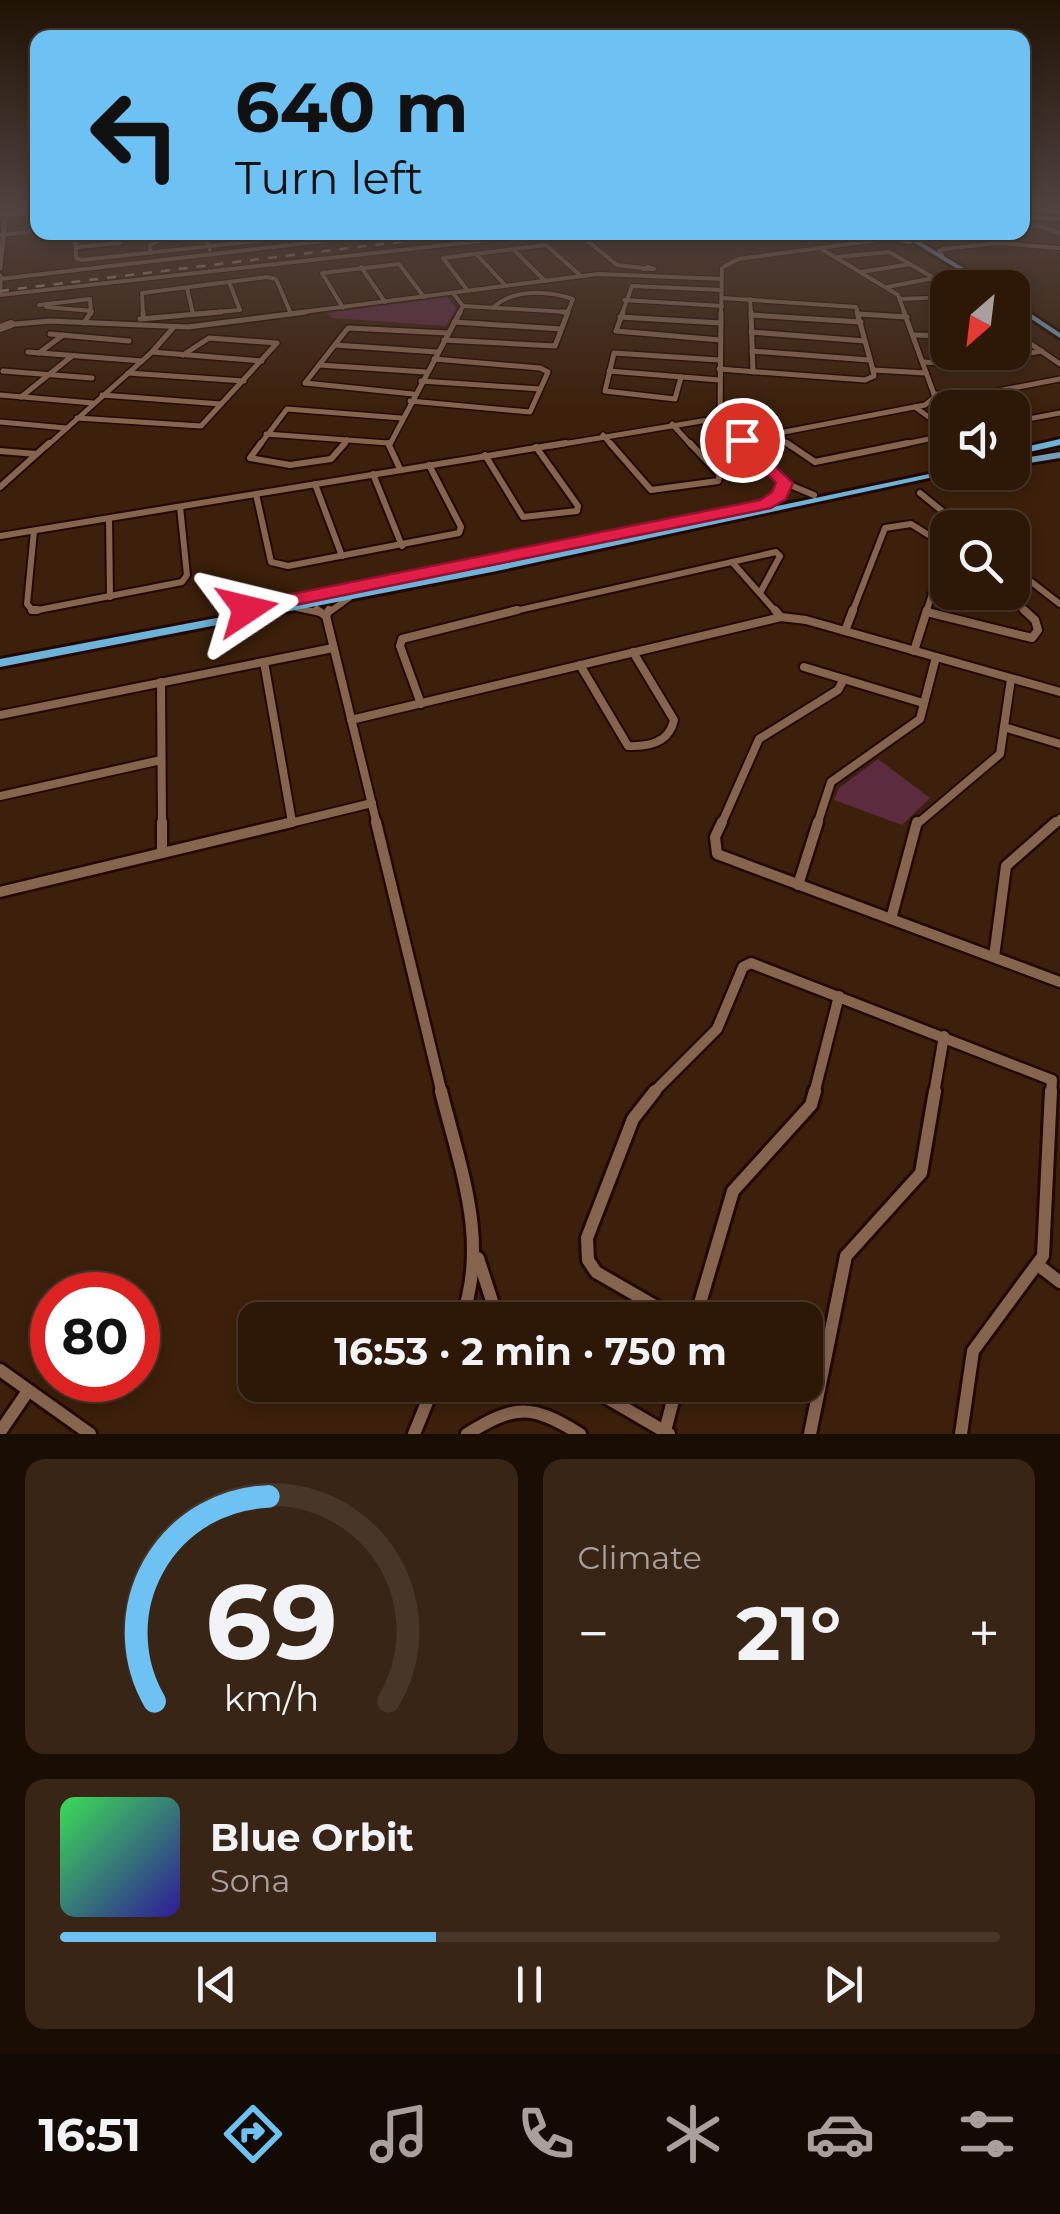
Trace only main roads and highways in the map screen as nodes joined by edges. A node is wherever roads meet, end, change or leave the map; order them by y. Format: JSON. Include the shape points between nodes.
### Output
{"nodes":[{"id":1,"x":1,"y":278,"type":"edge"},
{"id":2,"x":0,"y":294,"type":"edge"},
{"id":3,"x":1030,"y":313,"type":"edge"},
{"id":4,"x":10,"y":324,"type":"road end"},
{"id":5,"x":0,"y":325,"type":"edge"},
{"id":6,"x":1060,"y":333,"type":"edge"},
{"id":7,"x":1060,"y":447,"type":"edge"},
{"id":8,"x":1030,"y":453,"type":"edge"},
{"id":9,"x":1030,"y":453,"type":"edge"},
{"id":10,"x":930,"y":475,"type":"edge"},
{"id":11,"x":930,"y":475,"type":"edge"},
{"id":12,"x":0,"y":654,"type":"edge"},
{"id":13,"x":0,"y":662,"type":"edge"}],
"edges":[{"from":1,"to":2,"type":"main road"},
{"from":3,"to":6,"type":"main road"},
{"from":4,"to":5,"type":"main road"},
{"from":7,"to":8,"type":"main road"},
{"from":7,"to":9,"type":"main road"},
{"from":10,"to":12,"type":"highway"},
{"from":11,"to":13,"type":"highway"}]}
